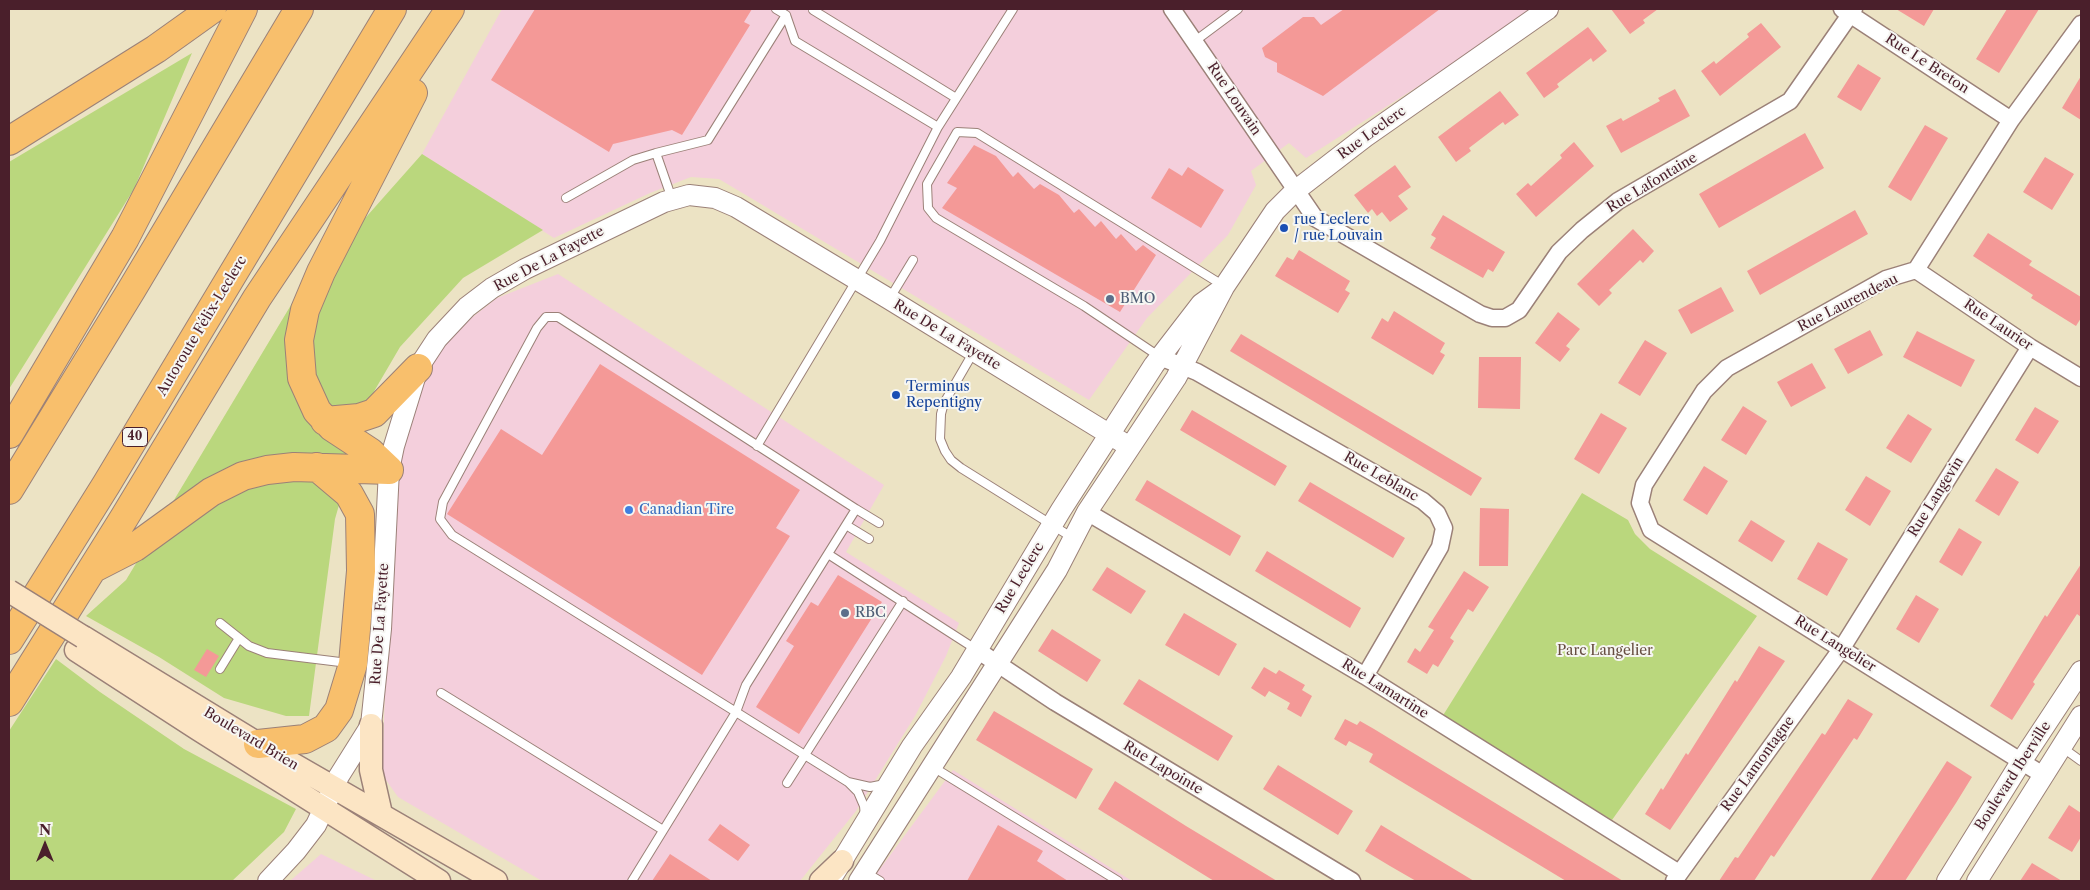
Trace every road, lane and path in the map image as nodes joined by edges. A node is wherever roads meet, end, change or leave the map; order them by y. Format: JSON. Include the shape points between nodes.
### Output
{"nodes":[{"id":1,"x":212,"y":9,"type":"edge"},
{"id":2,"x":243,"y":9,"type":"edge"},
{"id":3,"x":299,"y":9,"type":"edge"},
{"id":4,"x":450,"y":9,"type":"edge"},
{"id":5,"x":456,"y":9,"type":"edge"},
{"id":6,"x":776,"y":9,"type":"edge"},
{"id":7,"x":814,"y":9,"type":"edge"},
{"id":8,"x":1013,"y":9,"type":"edge"},
{"id":9,"x":1172,"y":9,"type":"edge"},
{"id":10,"x":1238,"y":9,"type":"edge"},
{"id":11,"x":1548,"y":9,"type":"edge"},
{"id":12,"x":1849,"y":11,"type":"edge"},
{"id":13,"x":389,"y":14,"type":"edge"},
{"id":14,"x":786,"y":15,"type":"junction"},
{"id":15,"x":2079,"y":32,"type":"edge"},
{"id":16,"x":1195,"y":40,"type":"junction"},
{"id":17,"x":956,"y":98,"type":"junction"},
{"id":18,"x":2011,"y":120,"type":"junction"},
{"id":19,"x":938,"y":127,"type":"junction"},
{"id":20,"x":9,"y":141,"type":"edge"},
{"id":21,"x":656,"y":153,"type":"junction"},
{"id":22,"x":1295,"y":190,"type":"junction"},
{"id":23,"x":566,"y":198,"type":"dead end"},
{"id":24,"x":672,"y":199,"type":"junction"},
{"id":25,"x":913,"y":260,"type":"dead end"},
{"id":26,"x":1916,"y":270,"type":"junction"},
{"id":27,"x":858,"y":280,"type":"junction"},
{"id":28,"x":1224,"y":287,"type":"junction"},
{"id":29,"x":889,"y":299,"type":"junction"},
{"id":30,"x":2030,"y":347,"type":"junction"},
{"id":31,"x":974,"y":351,"type":"junction"},
{"id":32,"x":1160,"y":357,"type":"junction"},
{"id":33,"x":1183,"y":366,"type":"junction"},
{"id":34,"x":418,"y":368,"type":"junction"},
{"id":35,"x":2081,"y":378,"type":"edge"},
{"id":36,"x":325,"y":421,"type":"junction"},
{"id":37,"x":9,"y":434,"type":"edge"},
{"id":38,"x":1109,"y":434,"type":"junction"},
{"id":39,"x":756,"y":446,"type":"junction"},
{"id":40,"x":1130,"y":447,"type":"junction"},
{"id":41,"x":317,"y":467,"type":"junction"},
{"id":42,"x":389,"y":470,"type":"junction"},
{"id":43,"x":9,"y":490,"type":"edge"},
{"id":44,"x":1640,"y":503,"type":"joint"},
{"id":45,"x":856,"y":509,"type":"junction"},
{"id":46,"x":1087,"y":512,"type":"junction"},
{"id":47,"x":879,"y":523,"type":"dead end"},
{"id":48,"x":1052,"y":524,"type":"junction"},
{"id":49,"x":846,"y":525,"type":"junction"},
{"id":50,"x":1073,"y":538,"type":"junction"},
{"id":51,"x":869,"y":539,"type":"dead end"},
{"id":52,"x":828,"y":554,"type":"junction"},
{"id":53,"x":94,"y":568,"type":"junction"},
{"id":54,"x":9,"y":591,"type":"edge"},
{"id":55,"x":903,"y":601,"type":"junction"},
{"id":56,"x":9,"y":608,"type":"edge"},
{"id":57,"x":220,"y":623,"type":"dead end"},
{"id":58,"x":239,"y":638,"type":"junction"},
{"id":59,"x":9,"y":640,"type":"edge"},
{"id":60,"x":79,"y":643,"type":"junction"},
{"id":61,"x":1842,"y":648,"type":"junction"},
{"id":62,"x":977,"y":650,"type":"junction"},
{"id":63,"x":353,"y":664,"type":"junction"},
{"id":64,"x":997,"y":664,"type":"junction"},
{"id":65,"x":220,"y":669,"type":"dead end"},
{"id":66,"x":2081,"y":671,"type":"edge"},
{"id":67,"x":1365,"y":676,"type":"junction"},
{"id":68,"x":441,"y":693,"type":"dead end"},
{"id":69,"x":9,"y":702,"type":"edge"},
{"id":70,"x":736,"y":712,"type":"junction"},
{"id":71,"x":2081,"y":716,"type":"edge"},
{"id":72,"x":371,"y":725,"type":"junction"},
{"id":73,"x":258,"y":744,"type":"junction"},
{"id":74,"x":2061,"y":747,"type":"junction"},
{"id":75,"x":805,"y":755,"type":"junction"},
{"id":76,"x":2081,"y":761,"type":"edge"},
{"id":77,"x":2021,"y":762,"type":"junction"},
{"id":78,"x":931,"y":766,"type":"junction"},
{"id":79,"x":2043,"y":775,"type":"junction"},
{"id":80,"x":848,"y":782,"type":"junction"},
{"id":81,"x":787,"y":783,"type":"dead end"},
{"id":82,"x":889,"y":783,"type":"junction"},
{"id":83,"x":333,"y":787,"type":"junction"},
{"id":84,"x":325,"y":809,"type":"junction"},
{"id":85,"x":381,"y":814,"type":"junction"},
{"id":86,"x":865,"y":823,"type":"junction"},
{"id":87,"x":663,"y":830,"type":"junction"},
{"id":88,"x":842,"y":861,"type":"junction"},
{"id":89,"x":1677,"y":877,"type":"edge"},
{"id":90,"x":868,"y":878,"type":"edge"},
{"id":91,"x":268,"y":881,"type":"edge"},
{"id":92,"x":440,"y":881,"type":"edge"},
{"id":93,"x":496,"y":881,"type":"edge"},
{"id":94,"x":632,"y":881,"type":"edge"},
{"id":95,"x":821,"y":881,"type":"edge"},
{"id":96,"x":830,"y":881,"type":"edge"},
{"id":97,"x":1118,"y":881,"type":"edge"},
{"id":98,"x":1352,"y":881,"type":"edge"},
{"id":99,"x":1947,"y":881,"type":"edge"},
{"id":100,"x":1977,"y":881,"type":"edge"}],
"edges":[{"from":1,"to":20,"type":"highway","via":[[156,49]]},
{"from":2,"to":37,"type":"highway","via":[[125,238]]},
{"from":3,"to":43,"type":"highway"},
{"from":4,"to":53,"type":"highway","via":[[257,298]]},
{"from":5,"to":36,"type":"highway","via":[[326,260],[305,310],[300,333],[301,372],[309,397]]},
{"from":6,"to":14,"type":"lane"},
{"from":7,"to":17,"type":"lane"},
{"from":8,"to":17,"type":"lane"},
{"from":9,"to":16,"type":"street","name":"Rue Louvain"},
{"from":10,"to":16,"type":"lane"},
{"from":11,"to":22,"type":"street","name":"Rue Leclerc"},
{"from":12,"to":18,"type":"street","name":"Rue Le Breton"},
{"from":12,"to":22,"type":"street","name":"Rue Lafontaine","via":[[1790,101],[1618,201],[1559,252],[1519,310],[1505,318],[1480,314],[1322,223],[1309,212]]},
{"from":13,"to":59,"type":"highway","name":"Autoroute Félix-Leclerc","number":"40"},
{"from":14,"to":19,"type":"lane","via":[[795,40]]},
{"from":14,"to":21,"type":"lane","via":[[708,140]]},
{"from":15,"to":18,"type":"street","name":"Rue Laurendeau"},
{"from":16,"to":22,"type":"street","name":"Rue Louvain"},
{"from":17,"to":19,"type":"lane"},
{"from":18,"to":26,"type":"street","name":"Rue Laurendeau"},
{"from":19,"to":27,"type":"lane"},
{"from":21,"to":23,"type":"lane","via":[[633,160]]},
{"from":21,"to":24,"type":"lane"},
{"from":22,"to":28,"type":"street","name":"Rue Leclerc","via":[[1266,222]]},
{"from":24,"to":27,"type":"street","name":"Rue De La Fayette","via":[[697,195],[725,201]]},
{"from":24,"to":34,"type":"street","name":"Rue De La Fayette","via":[[492,288],[447,328]]},
{"from":25,"to":29,"type":"lane"},
{"from":26,"to":30,"type":"street","name":"Rue Laurier"},
{"from":26,"to":44,"type":"street","name":"Rue Laurendeau","via":[[1886,279],[1727,368],[1704,391],[1644,484]]},
{"from":27,"to":29,"type":"street","name":"Rue De La Fayette"},
{"from":27,"to":39,"type":"lane"},
{"from":28,"to":32,"type":"street","name":"Rue Leclerc","via":[[1201,304]]},
{"from":28,"to":32,"type":"lane","via":[[977,133],[958,132],[927,184],[928,208],[936,218],[1084,306]]},
{"from":28,"to":33,"type":"street","name":"Rue Leclerc"},
{"from":29,"to":31,"type":"street","name":"Rue De La Fayette"},
{"from":30,"to":35,"type":"street","name":"Rue Laurier"},
{"from":30,"to":61,"type":"street","name":"Rue Langevin"},
{"from":31,"to":38,"type":"street","name":"Rue De La Fayette"},
{"from":31,"to":48,"type":"lane","via":[[944,403],[940,439],[952,460],[961,468]]},
{"from":32,"to":33,"type":"street","name":"Rue Leblanc"},
{"from":32,"to":38,"type":"street","name":"Rue Leclerc"},
{"from":33,"to":40,"type":"street","name":"Rue Leclerc"},
{"from":33,"to":67,"type":"street","name":"Rue Leblanc","via":[[1423,501],[1437,513],[1444,528],[1440,546]]},
{"from":34,"to":36,"type":"highway","via":[[374,413],[359,418]]},
{"from":34,"to":42,"type":"street","name":"Rue De La Fayette"},
{"from":36,"to":42,"type":"highway","via":[[370,452]]},
{"from":38,"to":40,"type":"street","name":"Rue De La Fayette"},
{"from":38,"to":48,"type":"street","name":"Rue Leclerc"},
{"from":39,"to":45,"type":"lane"},
{"from":39,"to":70,"type":"lane","via":[[558,317],[546,317],[536,328],[443,502],[440,518],[452,535]]},
{"from":40,"to":46,"type":"street","name":"Rue Leclerc"},
{"from":41,"to":42,"type":"highway"},
{"from":41,"to":53,"type":"highway","via":[[267,470],[231,481],[188,506],[135,547]]},
{"from":41,"to":63,"type":"highway","via":[[349,494],[360,514],[361,580]]},
{"from":42,"to":72,"type":"street","name":"Rue De La Fayette","via":[[380,636]]},
{"from":44,"to":61,"type":"street","name":"Rue Langelier","via":[[1651,530]]},
{"from":45,"to":47,"type":"lane"},
{"from":45,"to":49,"type":"lane"},
{"from":46,"to":50,"type":"street","name":"Rue Leclerc"},
{"from":46,"to":67,"type":"street","name":"Rue Lamartine"},
{"from":48,"to":50,"type":"lane"},
{"from":48,"to":62,"type":"street","name":"Rue Leclerc"},
{"from":49,"to":51,"type":"lane"},
{"from":49,"to":52,"type":"lane"},
{"from":50,"to":64,"type":"street","name":"Rue Leclerc"},
{"from":52,"to":55,"type":"lane"},
{"from":52,"to":70,"type":"lane","via":[[746,685]]},
{"from":53,"to":69,"type":"highway"},
{"from":54,"to":60,"type":"main road","name":"Boulevard Brien","bridge":true},
{"from":55,"to":62,"type":"lane"},
{"from":55,"to":75,"type":"lane"},
{"from":56,"to":60,"type":"main road","name":"Boulevard Brien"},
{"from":57,"to":58,"type":"lane"},
{"from":58,"to":63,"type":"lane","via":[[267,653]]},
{"from":58,"to":65,"type":"lane"},
{"from":60,"to":73,"type":"main road","name":"Boulevard Brien"},
{"from":60,"to":84,"type":"main road","name":"Boulevard Brien"},
{"from":61,"to":77,"type":"street","name":"Rue Langelier"},
{"from":61,"to":89,"type":"street","name":"Rue Lamontagne"},
{"from":62,"to":64,"type":"street","name":"Rue Lapointe"},
{"from":62,"to":82,"type":"street","name":"Rue Leclerc"},
{"from":63,"to":73,"type":"highway","via":[[342,702],[326,728],[305,739]]},
{"from":64,"to":78,"type":"street","name":"Rue Leclerc"},
{"from":64,"to":98,"type":"street","name":"Rue Lapointe"},
{"from":66,"to":77,"type":"street","name":"Boulevard Iberville"},
{"from":67,"to":89,"type":"street","name":"Rue Lamartine"},
{"from":68,"to":87,"type":"lane"},
{"from":70,"to":75,"type":"lane"},
{"from":70,"to":87,"type":"lane"},
{"from":71,"to":74,"type":"street","name":"Boulevard Iberville"},
{"from":72,"to":83,"type":"street","name":"Rue De La Fayette"},
{"from":72,"to":85,"type":"main road","via":[[371,770]]},
{"from":73,"to":83,"type":"main road","name":"Boulevard Brien"},
{"from":74,"to":76,"type":"lane"},
{"from":74,"to":79,"type":"street","name":"Boulevard Iberville"},
{"from":75,"to":80,"type":"lane"},
{"from":75,"to":81,"type":"lane"},
{"from":77,"to":79,"type":"street","name":"Rue Langelier"},
{"from":77,"to":99,"type":"street","name":"Boulevard Iberville"},
{"from":78,"to":90,"type":"street","name":"Rue Leclerc"},
{"from":78,"to":97,"type":"lane"},
{"from":79,"to":100,"type":"street","name":"Boulevard Iberville"},
{"from":80,"to":82,"type":"lane","via":[[870,787]]},
{"from":80,"to":86,"type":"lane","via":[[858,792],[864,806]]},
{"from":82,"to":86,"type":"street","name":"Rue Leclerc"},
{"from":83,"to":84,"type":"street","name":"Rue De La Fayette"},
{"from":83,"to":85,"type":"main road","name":"Boulevard Brien"},
{"from":84,"to":91,"type":"street","name":"Rue De La Fayette","via":[[310,833]]},
{"from":84,"to":92,"type":"main road","name":"Boulevard Brien"},
{"from":85,"to":93,"type":"main road","name":"Boulevard Brien"},
{"from":86,"to":88,"type":"street","name":"Rue Leclerc"},
{"from":87,"to":94,"type":"lane"},
{"from":88,"to":95,"type":"main road"},
{"from":88,"to":96,"type":"street","name":"Rue Leclerc"}]}
